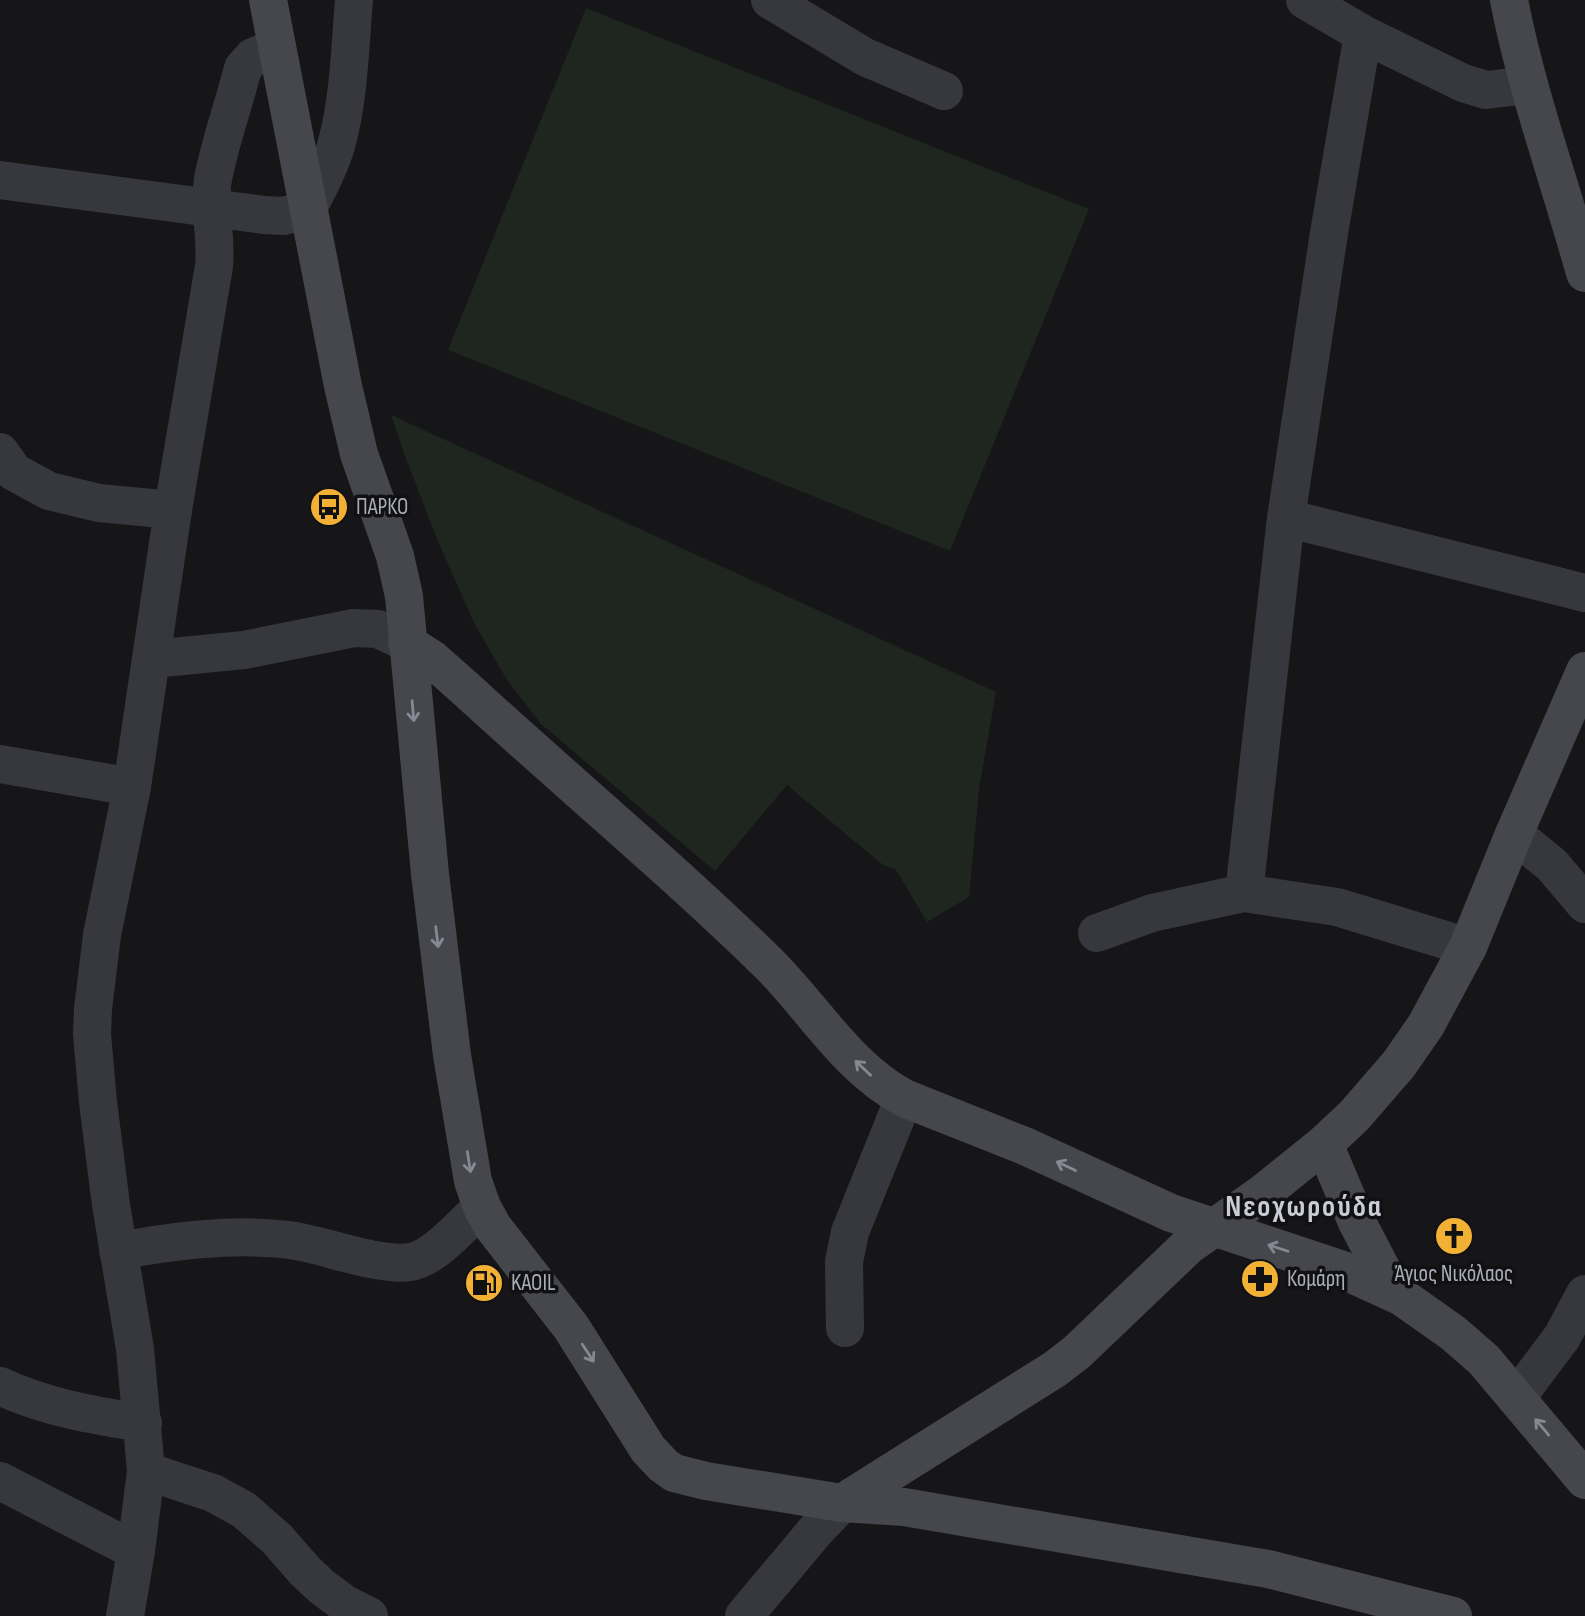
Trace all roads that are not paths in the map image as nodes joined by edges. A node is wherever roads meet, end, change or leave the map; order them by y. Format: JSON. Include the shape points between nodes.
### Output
{"nodes":[{"id":1,"x":268,"y":0,"type":"edge"},
{"id":2,"x":354,"y":0,"type":"edge"},
{"id":3,"x":770,"y":0,"type":"edge"},
{"id":4,"x":1305,"y":0,"type":"edge"},
{"id":5,"x":1509,"y":0,"type":"edge"},
{"id":6,"x":1363,"y":34,"type":"junction"},
{"id":7,"x":277,"y":47,"type":"junction"},
{"id":8,"x":1528,"y":85,"type":"junction"},
{"id":9,"x":944,"y":91,"type":"dead end"},
{"id":10,"x":0,"y":180,"type":"edge"},
{"id":11,"x":212,"y":210,"type":"junction"},
{"id":12,"x":307,"y":210,"type":"junction"},
{"id":13,"x":1585,"y":274,"type":"edge"},
{"id":14,"x":0,"y":452,"type":"edge"},
{"id":15,"x":173,"y":510,"type":"junction"},
{"id":16,"x":1286,"y":518,"type":"junction"},
{"id":17,"x":1585,"y":593,"type":"edge"},
{"id":18,"x":407,"y":643,"type":"junction"},
{"id":19,"x":152,"y":659,"type":"junction"},
{"id":20,"x":1585,"y":671,"type":"edge"},
{"id":21,"x":0,"y":764,"type":"edge"},
{"id":22,"x":132,"y":787,"type":"junction"},
{"id":23,"x":1514,"y":834,"type":"junction"},
{"id":24,"x":1244,"y":893,"type":"junction"},
{"id":25,"x":1585,"y":904,"type":"edge"},
{"id":26,"x":1097,"y":933,"type":"dead end"},
{"id":27,"x":1468,"y":947,"type":"junction"},
{"id":28,"x":904,"y":1098,"type":"junction"},
{"id":29,"x":1324,"y":1144,"type":"junction"},
{"id":30,"x":482,"y":1207,"type":"junction"},
{"id":31,"x":1211,"y":1228,"type":"junction"},
{"id":32,"x":118,"y":1251,"type":"junction"},
{"id":33,"x":1394,"y":1293,"type":"junction"},
{"id":34,"x":1585,"y":1294,"type":"edge"},
{"id":35,"x":845,"y":1328,"type":"dead end"},
{"id":36,"x":1573,"y":1342,"type":"edge"},
{"id":37,"x":0,"y":1387,"type":"edge"},
{"id":38,"x":1517,"y":1397,"type":"junction"},
{"id":39,"x":143,"y":1423,"type":"junction"},
{"id":40,"x":146,"y":1471,"type":"junction"},
{"id":41,"x":1585,"y":1479,"type":"edge"},
{"id":42,"x":0,"y":1481,"type":"edge"},
{"id":43,"x":842,"y":1503,"type":"junction"},
{"id":44,"x":136,"y":1551,"type":"junction"},
{"id":45,"x":1411,"y":1611,"type":"edge"},
{"id":46,"x":125,"y":1616,"type":"edge"},
{"id":47,"x":369,"y":1616,"type":"edge"},
{"id":48,"x":744,"y":1616,"type":"edge"},
{"id":49,"x":1452,"y":1616,"type":"edge"}],
"edges":[{"from":1,"to":7,"type":"street"},
{"from":2,"to":12,"type":"street","via":[[342,120],[321,184]]},
{"from":3,"to":9,"type":"street","via":[[865,57]]},
{"from":4,"to":6,"type":"street"},
{"from":5,"to":8,"type":"street"},
{"from":6,"to":8,"type":"street","via":[[1486,90]]},
{"from":6,"to":16,"type":"street"},
{"from":7,"to":11,"type":"street","via":[[253,57],[243,68],[213,178]]},
{"from":7,"to":12,"type":"street"},
{"from":8,"to":13,"type":"street"},
{"from":10,"to":11,"type":"street"},
{"from":11,"to":12,"type":"street","via":[[283,216]]},
{"from":11,"to":15,"type":"street","via":[[214,266]]},
{"from":12,"to":18,"type":"street","via":[[359,454],[400,576]]},
{"from":14,"to":15,"type":"street","via":[[14,472],[49,491],[99,503]]},
{"from":15,"to":19,"type":"street"},
{"from":16,"to":17,"type":"street"},
{"from":16,"to":24,"type":"street"},
{"from":18,"to":19,"type":"street","via":[[378,629],[354,628],[244,650]]},
{"from":28,"to":18,"type":"street","one_way":true,"via":[[851,1058],[769,964],[698,898],[432,659]]},
{"from":18,"to":30,"type":"street","one_way":true,"via":[[445,1001],[472,1181]]},
{"from":19,"to":22,"type":"street"},
{"from":20,"to":23,"type":"street"},
{"from":21,"to":22,"type":"street"},
{"from":22,"to":32,"type":"street","via":[[102,935],[92,1034]]},
{"from":23,"to":25,"type":"street","via":[[1552,865]]},
{"from":23,"to":27,"type":"street"},
{"from":24,"to":26,"type":"street","via":[[1152,913]]},
{"from":24,"to":27,"type":"street","via":[[1337,907]]},
{"from":27,"to":29,"type":"street","via":[[1399,1064]]},
{"from":31,"to":28,"type":"street","one_way":true},
{"from":28,"to":35,"type":"street","via":[[850,1232],[844,1262]]},
{"from":29,"to":31,"type":"street"},
{"from":29,"to":33,"type":"street"},
{"from":30,"to":32,"type":"street","via":[[430,1254],[410,1262],[251,1236]]},
{"from":30,"to":43,"type":"street","one_way":true,"via":[[571,1327],[638,1435],[663,1465],[674,1473],[706,1481]]},
{"from":33,"to":31,"type":"street","one_way":true,"via":[[1343,1270]]},
{"from":31,"to":43,"type":"street","via":[[1055,1369]]},
{"from":32,"to":39,"type":"street"},
{"from":33,"to":38,"type":"street","via":[[1471,1348]]},
{"from":34,"to":36,"type":"street"},
{"from":36,"to":38,"type":"street"},
{"from":37,"to":39,"type":"street","via":[[40,1401]]},
{"from":41,"to":38,"type":"street","one_way":true},
{"from":39,"to":40,"type":"street"},
{"from":40,"to":44,"type":"street"},
{"from":40,"to":47,"type":"street","via":[[214,1493],[244,1510],[304,1571],[345,1604]]},
{"from":42,"to":44,"type":"street"},
{"from":43,"to":45,"type":"street","via":[[904,1507],[1268,1569]]},
{"from":43,"to":48,"type":"street"},
{"from":44,"to":46,"type":"street"},
{"from":45,"to":49,"type":"street"}]}
